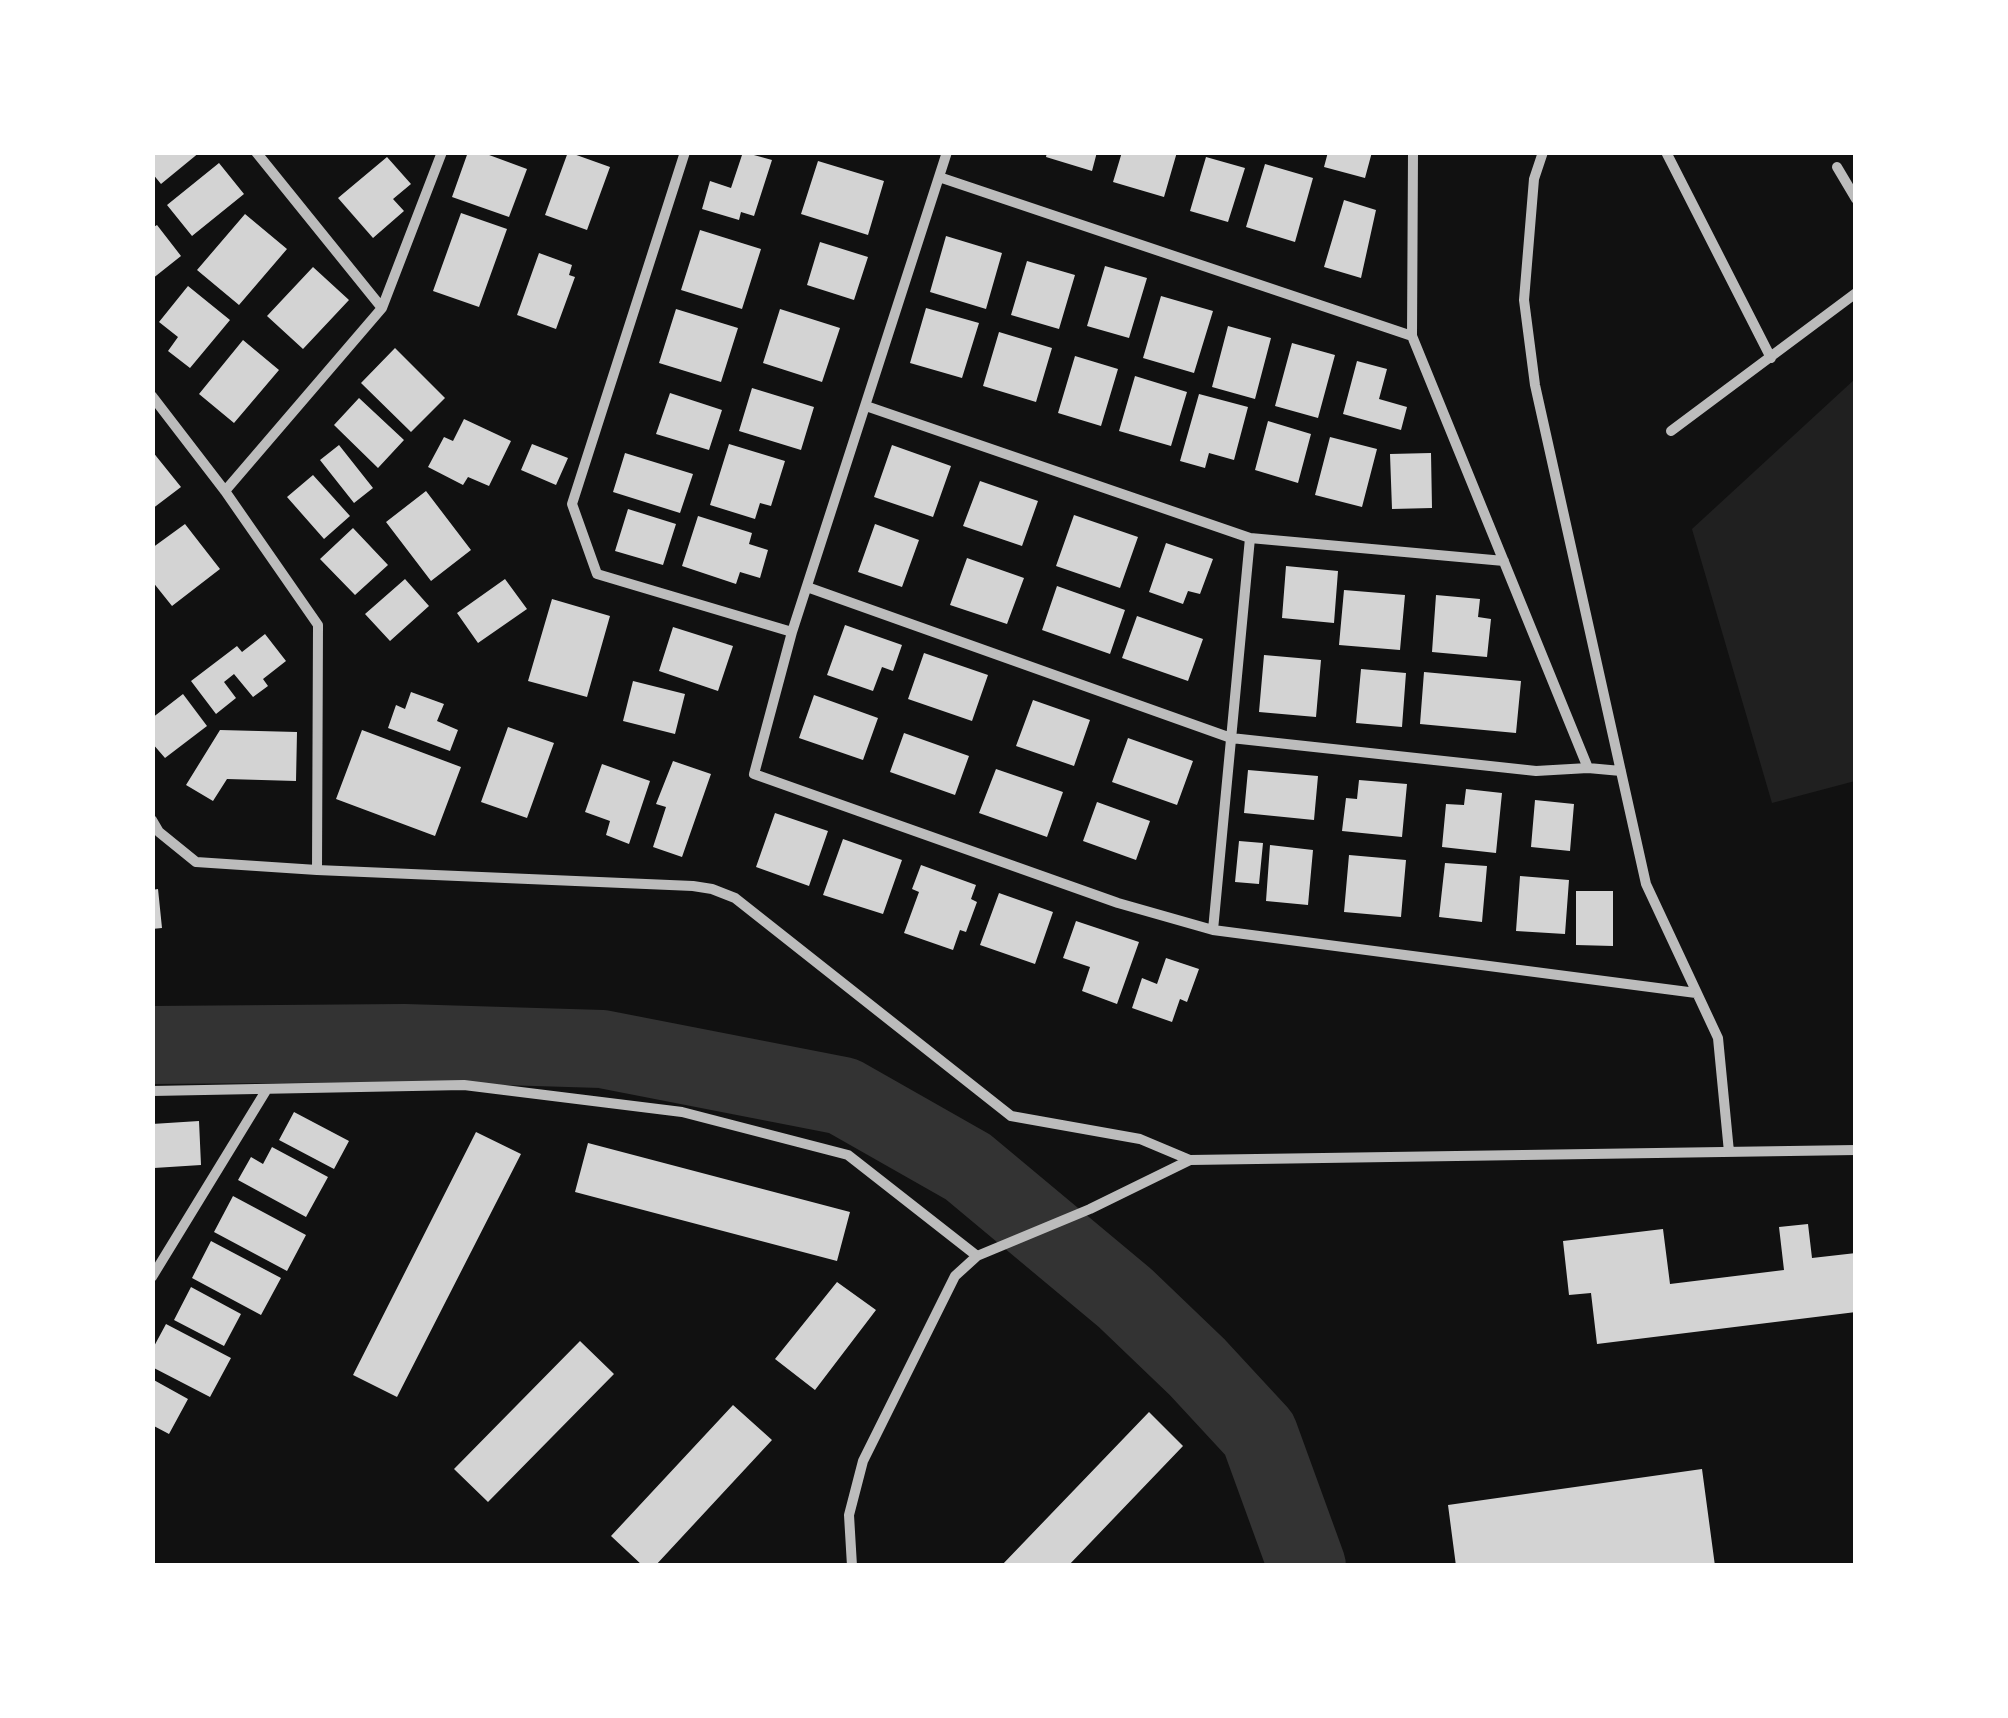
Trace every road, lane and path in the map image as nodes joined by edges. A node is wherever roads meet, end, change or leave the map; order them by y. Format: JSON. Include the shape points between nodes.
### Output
{"nodes":[{"id":1,"x":256,"y":152,"type":"edge"},
{"id":2,"x":442,"y":152,"type":"edge"},
{"id":3,"x":685,"y":152,"type":"edge"},
{"id":4,"x":947,"y":152,"type":"edge"},
{"id":5,"x":1413,"y":152,"type":"edge"},
{"id":6,"x":1543,"y":152,"type":"edge"},
{"id":7,"x":1666,"y":152,"type":"edge"},
{"id":8,"x":1837,"y":168,"type":"dead end"},
{"id":9,"x":939,"y":177,"type":"junction"},
{"id":10,"x":1856,"y":200,"type":"edge"},
{"id":11,"x":1856,"y":293,"type":"edge"},
{"id":12,"x":382,"y":308,"type":"junction"},
{"id":13,"x":1412,"y":336,"type":"junction"},
{"id":14,"x":1771,"y":358,"type":"junction"},
{"id":15,"x":152,"y":396,"type":"edge"},
{"id":16,"x":866,"y":406,"type":"junction"},
{"id":17,"x":1671,"y":431,"type":"dead end"},
{"id":18,"x":225,"y":492,"type":"junction"},
{"id":19,"x":1250,"y":538,"type":"junction"},
{"id":20,"x":1504,"y":561,"type":"junction"},
{"id":21,"x":807,"y":587,"type":"junction"},
{"id":22,"x":792,"y":632,"type":"junction"},
{"id":23,"x":1230,"y":738,"type":"junction"},
{"id":24,"x":1588,"y":768,"type":"junction"},
{"id":25,"x":1621,"y":771,"type":"junction"},
{"id":26,"x":152,"y":820,"type":"edge"},
{"id":27,"x":316,"y":870,"type":"junction"},
{"id":28,"x":1213,"y":930,"type":"junction"},
{"id":29,"x":1696,"y":992,"type":"junction"},
{"id":30,"x":267,"y":1089,"type":"junction"},
{"id":31,"x":152,"y":1090,"type":"edge"},
{"id":32,"x":1856,"y":1150,"type":"edge"},
{"id":33,"x":1728,"y":1152,"type":"junction"},
{"id":34,"x":1190,"y":1160,"type":"junction"},
{"id":35,"x":977,"y":1256,"type":"junction"},
{"id":36,"x":152,"y":1277,"type":"edge"},
{"id":37,"x":852,"y":1566,"type":"edge"}],
"edges":[{"from":1,"to":12,"type":"street"},
{"from":2,"to":12,"type":"street"},
{"from":3,"to":22,"type":"street","via":[[572,504],[597,574]]},
{"from":4,"to":9,"type":"street"},
{"from":5,"to":13,"type":"street"},
{"from":6,"to":25,"type":"street","via":[[1534,179],[1524,300],[1535,385]]},
{"from":7,"to":14,"type":"street"},
{"from":8,"to":10,"type":"street"},
{"from":9,"to":13,"type":"street"},
{"from":9,"to":16,"type":"street"},
{"from":11,"to":14,"type":"street"},
{"from":12,"to":18,"type":"street"},
{"from":13,"to":20,"type":"street"},
{"from":14,"to":17,"type":"street"},
{"from":15,"to":18,"type":"street"},
{"from":16,"to":19,"type":"street"},
{"from":16,"to":21,"type":"street"},
{"from":18,"to":27,"type":"street","via":[[318,625]]},
{"from":19,"to":20,"type":"street"},
{"from":19,"to":23,"type":"street"},
{"from":20,"to":24,"type":"street"},
{"from":21,"to":22,"type":"street"},
{"from":21,"to":23,"type":"street"},
{"from":22,"to":28,"type":"street","via":[[754,774],[1118,903]]},
{"from":23,"to":24,"type":"street","via":[[1536,771]]},
{"from":23,"to":28,"type":"street"},
{"from":24,"to":25,"type":"street"},
{"from":25,"to":29,"type":"street","via":[[1646,884]]},
{"from":26,"to":27,"type":"street","via":[[196,862]]},
{"from":27,"to":34,"type":"street","via":[[712,889],[735,898],[1011,1116],[1140,1139]]},
{"from":28,"to":29,"type":"street"},
{"from":29,"to":33,"type":"street","via":[[1718,1038]]},
{"from":30,"to":31,"type":"street"},
{"from":30,"to":35,"type":"street","via":[[464,1085],[682,1112],[848,1155]]},
{"from":30,"to":36,"type":"street"},
{"from":32,"to":33,"type":"street"},
{"from":33,"to":34,"type":"street"},
{"from":34,"to":35,"type":"street"},
{"from":35,"to":37,"type":"street","via":[[955,1276],[863,1461],[849,1515]]}]}
